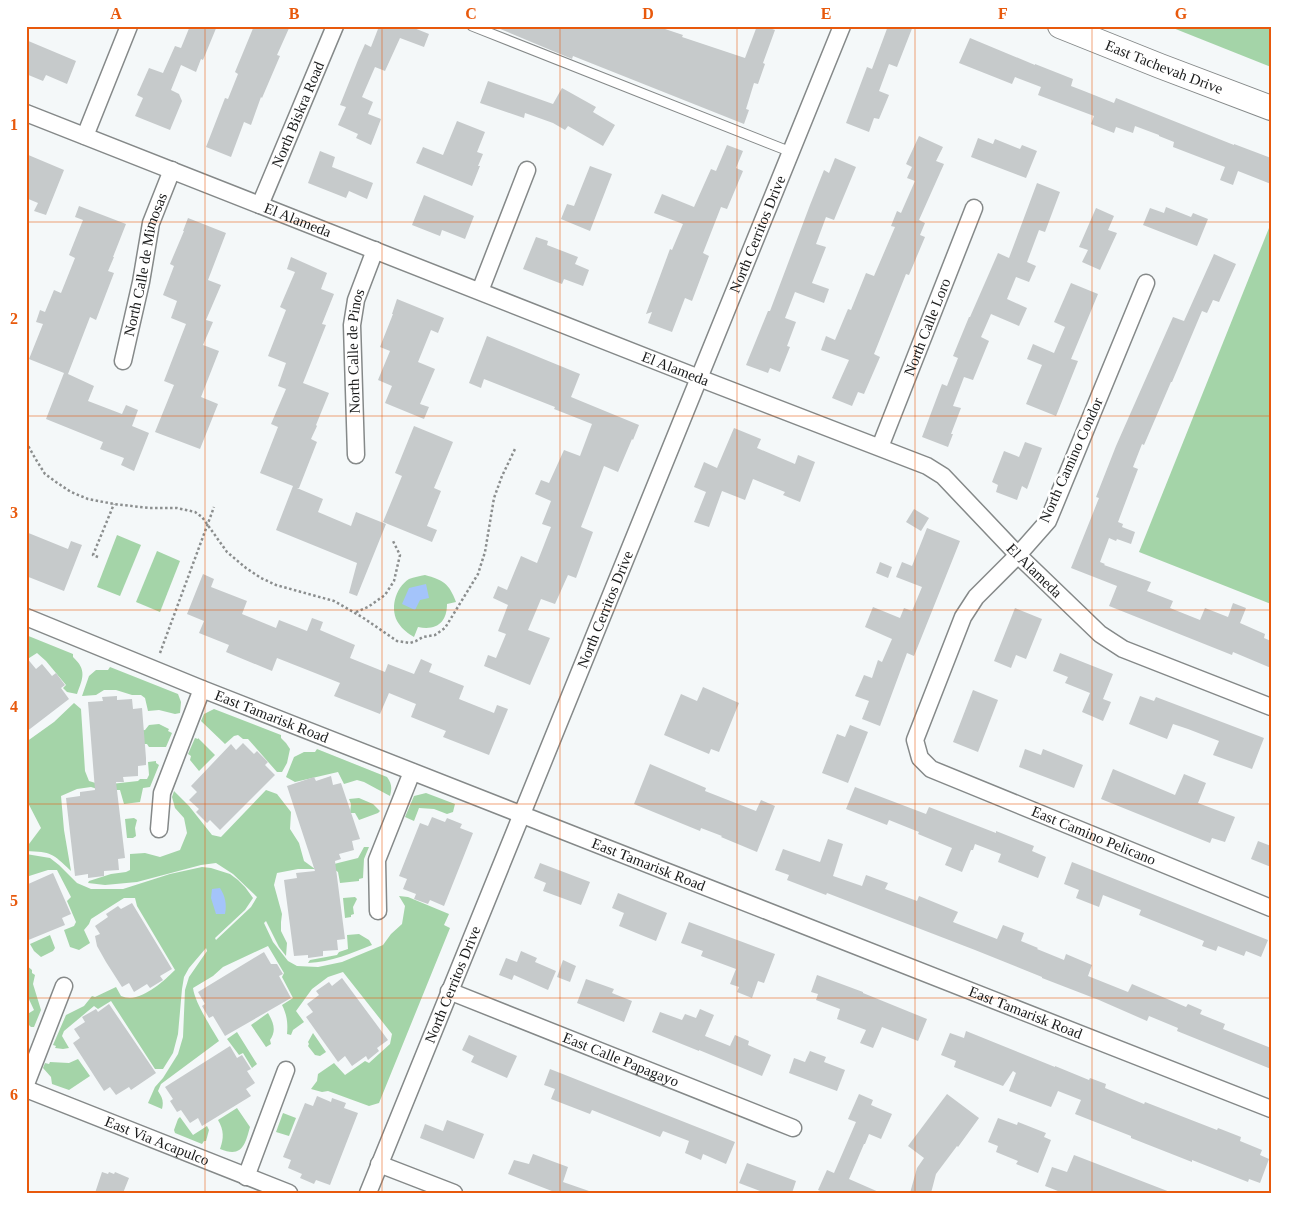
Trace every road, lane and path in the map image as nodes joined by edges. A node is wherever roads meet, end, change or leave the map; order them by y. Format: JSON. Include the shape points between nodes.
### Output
{"nodes":[{"id":1,"x":129,"y":26,"type":"edge"},
{"id":2,"x":335,"y":26,"type":"edge"},
{"id":3,"x":472,"y":26,"type":"edge"},
{"id":4,"x":842,"y":26,"type":"edge"},
{"id":5,"x":1060,"y":26,"type":"edge"},
{"id":6,"x":1271,"y":108,"type":"edge"},
{"id":7,"x":26,"y":113,"type":"edge"},
{"id":8,"x":85,"y":136,"type":"junction"},
{"id":9,"x":791,"y":152,"type":"junction"},
{"id":10,"x":172,"y":170,"type":"junction"},
{"id":11,"x":527,"y":170,"type":"dead end"},
{"id":12,"x":260,"y":205,"type":"junction"},
{"id":13,"x":974,"y":208,"type":"dead end"},
{"id":14,"x":375,"y":250,"type":"junction"},
{"id":15,"x":1146,"y":283,"type":"dead end"},
{"id":16,"x":480,"y":292,"type":"junction"},
{"id":17,"x":123,"y":361,"type":"dead end"},
{"id":18,"x":700,"y":378,"type":"junction"},
{"id":19,"x":26,"y":442,"type":"edge"},
{"id":20,"x":880,"y":447,"type":"junction"},
{"id":21,"x":515,"y":449,"type":"dead end"},
{"id":22,"x":356,"y":455,"type":"dead end"},
{"id":23,"x":114,"y":504,"type":"junction"},
{"id":24,"x":214,"y":507,"type":"dead end"},
{"id":25,"x":208,"y":525,"type":"junction"},
{"id":26,"x":393,"y":541,"type":"dead end"},
{"id":27,"x":1018,"y":555,"type":"junction"},
{"id":28,"x":98,"y":557,"type":"dead end"},
{"id":29,"x":355,"y":612,"type":"junction"},
{"id":30,"x":26,"y":617,"type":"edge"},
{"id":31,"x":160,"y":652,"type":"dead end"},
{"id":32,"x":202,"y":689,"type":"junction"},
{"id":33,"x":1271,"y":707,"type":"edge"},
{"id":34,"x":920,"y":758,"type":"joint"},
{"id":35,"x":412,"y":772,"type":"junction"},
{"id":36,"x":521,"y":814,"type":"junction"},
{"id":37,"x":159,"y":829,"type":"dead end"},
{"id":38,"x":1271,"y":908,"type":"edge"},
{"id":39,"x":378,"y":912,"type":"dead end"},
{"id":40,"x":64,"y":986,"type":"dead end"},
{"id":41,"x":449,"y":991,"type":"junction"},
{"id":42,"x":286,"y":1070,"type":"dead end"},
{"id":43,"x":26,"y":1084,"type":"edge"},
{"id":44,"x":26,"y":1089,"type":"edge"},
{"id":45,"x":1271,"y":1109,"type":"edge"},
{"id":46,"x":793,"y":1128,"type":"dead end"},
{"id":47,"x":380,"y":1164,"type":"junction"},
{"id":48,"x":246,"y":1177,"type":"junction"},
{"id":49,"x":289,"y":1193,"type":"edge"},
{"id":50,"x":368,"y":1193,"type":"edge"},
{"id":51,"x":454,"y":1193,"type":"edge"}],
"edges":[{"from":1,"to":8,"type":"street"},
{"from":2,"to":12,"type":"street","name":"North Biskra Road"},
{"from":3,"to":9,"type":"lane"},
{"from":4,"to":9,"type":"street","name":"North Cerritos Drive"},
{"from":5,"to":6,"type":"street","name":"East Tachevah Drive"},
{"from":7,"to":8,"type":"street","name":"El Alameda"},
{"from":8,"to":10,"type":"street","name":"El Alameda"},
{"from":9,"to":18,"type":"street","name":"North Cerritos Drive"},
{"from":10,"to":12,"type":"street","name":"El Alameda"},
{"from":10,"to":17,"type":"street","name":"North Calle de Mimosas","via":[[151,223]]},
{"from":11,"to":16,"type":"street"},
{"from":12,"to":14,"type":"street","name":"El Alameda"},
{"from":13,"to":20,"type":"street","name":"North Calle Loro"},
{"from":14,"to":16,"type":"street","name":"El Alameda"},
{"from":14,"to":22,"type":"street","name":"North Calle de Pinos","via":[[356,300],[352,324]]},
{"from":15,"to":27,"type":"street","name":"North Camino Condor","via":[[1048,521]]},
{"from":16,"to":18,"type":"street","name":"El Alameda"},
{"from":18,"to":20,"type":"street","name":"El Alameda"},
{"from":18,"to":36,"type":"street","name":"North Cerritos Drive"},
{"from":19,"to":23,"type":"path","via":[[45,474],[56,482],[88,499]]},
{"from":20,"to":27,"type":"street","name":"El Alameda","via":[[943,476]]},
{"from":21,"to":29,"type":"path","via":[[496,492],[478,574],[445,628],[416,642],[397,641]]},
{"from":23,"to":25,"type":"path","via":[[187,510],[202,517]]},
{"from":23,"to":28,"type":"path","via":[[93,555]]},
{"from":24,"to":25,"type":"path"},
{"from":25,"to":29,"type":"path","via":[[228,552],[261,578],[334,601]]},
{"from":25,"to":31,"type":"path"},
{"from":26,"to":29,"type":"path","via":[[400,556],[394,581],[385,595]]},
{"from":27,"to":33,"type":"street","name":"El Alameda","via":[[1100,634],[1123,650]]},
{"from":27,"to":34,"type":"street","name":"North Camino Condor","via":[[976,597],[963,617],[915,740]]},
{"from":30,"to":32,"type":"street","name":"East Tamarisk Road"},
{"from":32,"to":35,"type":"street","name":"East Tamarisk Road"},
{"from":32,"to":37,"type":"street","via":[[162,793]]},
{"from":34,"to":38,"type":"street","name":"East Camino Pelicano","via":[[931,769]]},
{"from":35,"to":36,"type":"street","name":"East Tamarisk Road"},
{"from":35,"to":39,"type":"street","via":[[377,860]]},
{"from":36,"to":41,"type":"street","name":"North Cerritos Drive"},
{"from":36,"to":45,"type":"street","name":"East Tamarisk Road"},
{"from":40,"to":43,"type":"street"},
{"from":41,"to":46,"type":"street","name":"East Calle Papagayo"},
{"from":41,"to":47,"type":"street","name":"North Cerritos Drive"},
{"from":42,"to":48,"type":"street"},
{"from":44,"to":48,"type":"street","name":"East Via Acapulco"},
{"from":47,"to":50,"type":"street","name":"North Cerritos Drive"},
{"from":47,"to":51,"type":"street"},
{"from":48,"to":49,"type":"street","name":"East Via Acapulco"}]}
